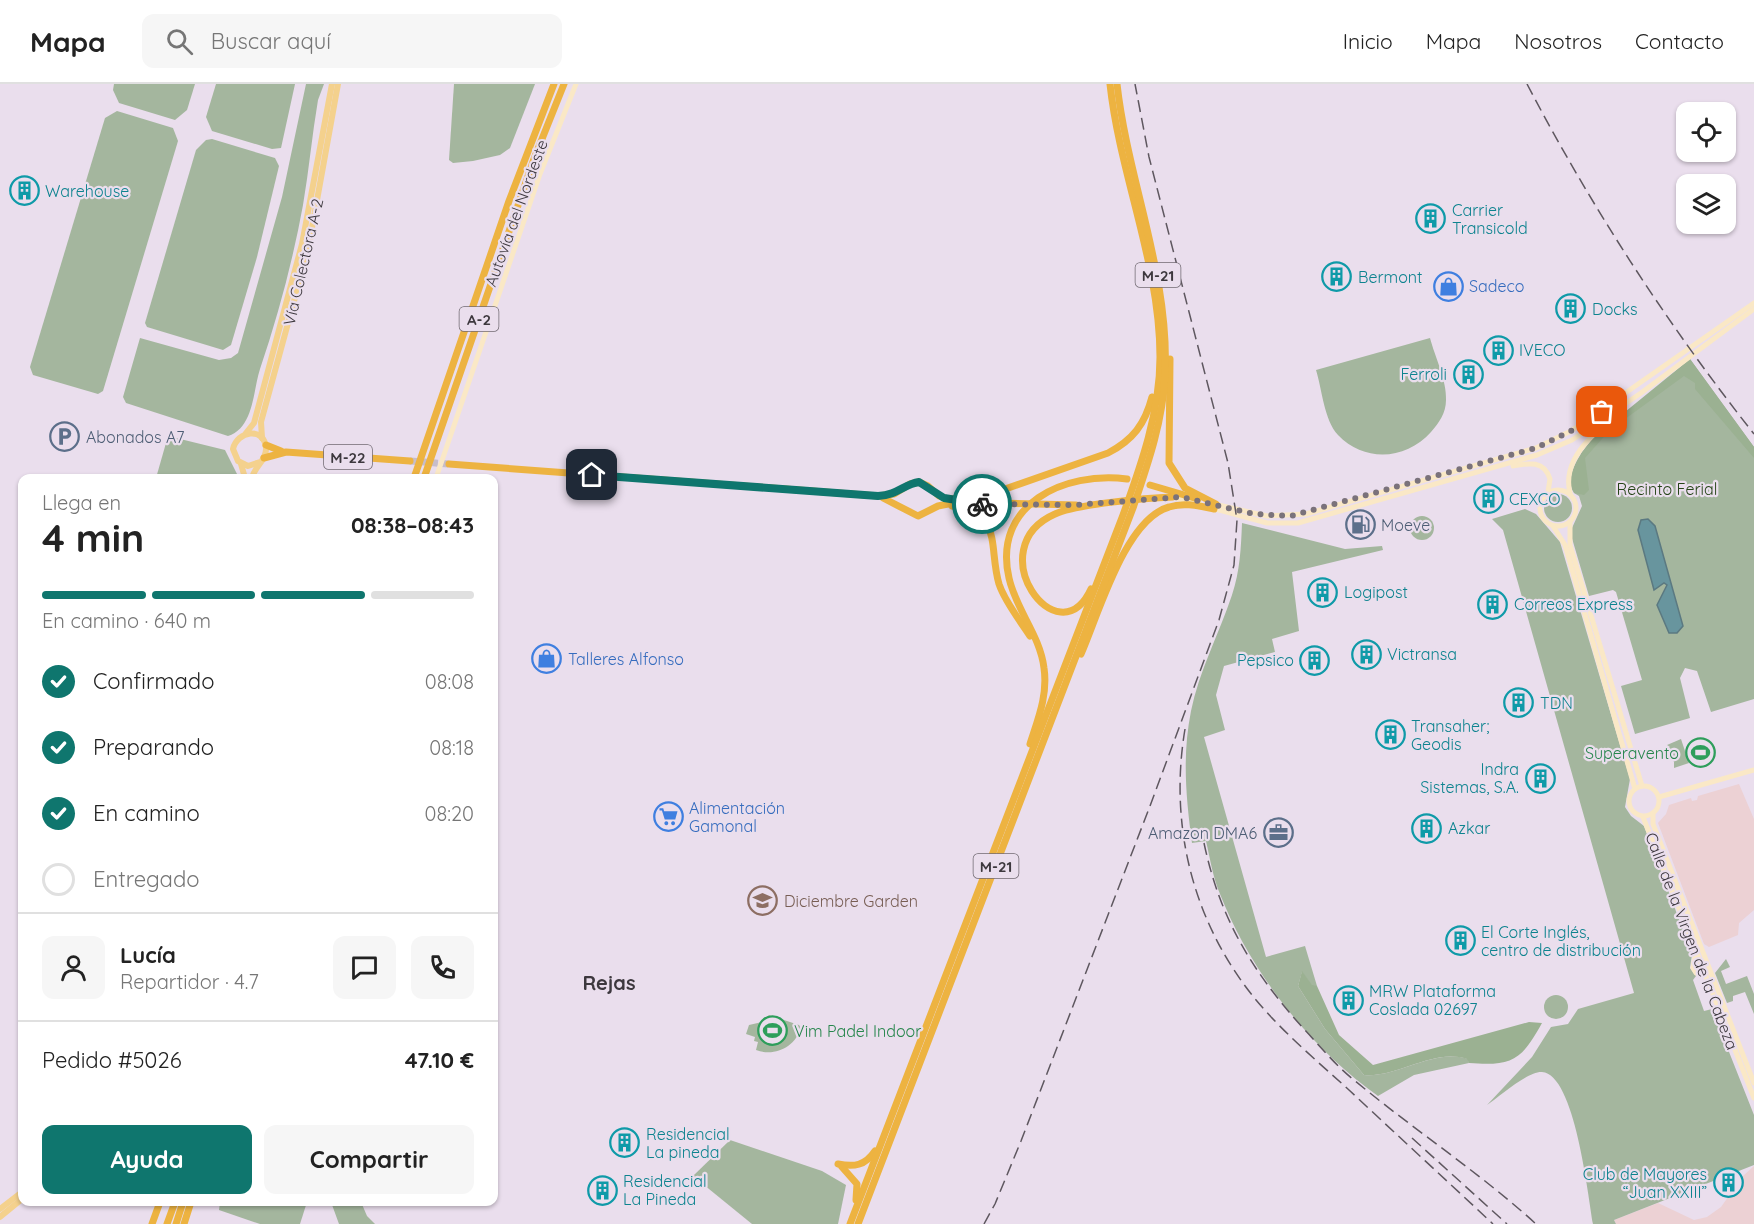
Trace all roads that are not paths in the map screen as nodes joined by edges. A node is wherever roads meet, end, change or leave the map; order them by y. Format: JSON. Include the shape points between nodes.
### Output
{"nodes":[{"id":1,"x":332,"y":84,"type":"edge"},
{"id":2,"x":338,"y":84,"type":"edge"},
{"id":3,"x":554,"y":84,"type":"edge"},
{"id":4,"x":564,"y":84,"type":"edge"},
{"id":5,"x":576,"y":84,"type":"edge"},
{"id":6,"x":1110,"y":84,"type":"edge"},
{"id":7,"x":1117,"y":84,"type":"edge"},
{"id":8,"x":1161,"y":294,"type":"junction"},
{"id":9,"x":1754,"y":303,"type":"edge"},
{"id":10,"x":1754,"y":309,"type":"edge"},
{"id":11,"x":1157,"y":320,"type":"junction"},
{"id":12,"x":1708,"y":338,"type":"junction"},
{"id":13,"x":1682,"y":357,"type":"junction"},
{"id":14,"x":1641,"y":393,"type":"junction"},
{"id":15,"x":246,"y":434,"type":"junction"},
{"id":16,"x":264,"y":442,"type":"junction"},
{"id":17,"x":286,"y":452,"type":"junction"},
{"id":18,"x":262,"y":460,"type":"junction"},
{"id":19,"x":410,"y":461,"type":"tunnel mouth"},
{"id":20,"x":241,"y":464,"type":"junction"},
{"id":21,"x":449,"y":464,"type":"tunnel mouth"},
{"id":22,"x":1141,"y":468,"type":"junction"},
{"id":23,"x":243,"y":474,"type":"edge"},
{"id":24,"x":254,"y":474,"type":"edge"},
{"id":25,"x":415,"y":474,"type":"edge"},
{"id":26,"x":425,"y":474,"type":"edge"},
{"id":27,"x":437,"y":474,"type":"edge"},
{"id":28,"x":1470,"y":475,"type":"junction"},
{"id":29,"x":1127,"y":479,"type":"dead end"},
{"id":30,"x":1149,"y":485,"type":"dead end"},
{"id":31,"x":903,"y":490,"type":"junction"},
{"id":32,"x":1548,"y":492,"type":"junction"},
{"id":33,"x":933,"y":493,"type":"junction"},
{"id":34,"x":1569,"y":493,"type":"junction"},
{"id":35,"x":878,"y":496,"type":"junction"},
{"id":36,"x":1173,"y":497,"type":"junction"},
{"id":37,"x":1198,"y":499,"type":"junction"},
{"id":38,"x":944,"y":501,"type":"junction"},
{"id":39,"x":1119,"y":503,"type":"junction"},
{"id":40,"x":903,"y":506,"type":"junction"},
{"id":41,"x":1215,"y":507,"type":"junction"},
{"id":42,"x":932,"y":509,"type":"junction"},
{"id":43,"x":1121,"y":515,"type":"junction"},
{"id":44,"x":1570,"y":522,"type":"junction"},
{"id":45,"x":1553,"y":526,"type":"junction"},
{"id":46,"x":1042,"y":657,"type":"junction"},
{"id":47,"x":1049,"y":728,"type":"junction"},
{"id":48,"x":1754,"y":770,"type":"edge"},
{"id":49,"x":1642,"y":786,"type":"junction"},
{"id":50,"x":1635,"y":789,"type":"junction"},
{"id":51,"x":1659,"y":797,"type":"junction"},
{"id":52,"x":1653,"y":813,"type":"junction"},
{"id":53,"x":1008,"y":815,"type":"junction"},
{"id":54,"x":1643,"y":816,"type":"junction"},
{"id":55,"x":1707,"y":975,"type":"junction"},
{"id":56,"x":1754,"y":1083,"type":"edge"},
{"id":57,"x":900,"y":1094,"type":"junction"},
{"id":58,"x":1754,"y":1098,"type":"edge"},
{"id":59,"x":18,"y":1195,"type":"edge"},
{"id":60,"x":18,"y":1202,"type":"edge"},
{"id":61,"x":159,"y":1206,"type":"edge"},
{"id":62,"x":174,"y":1206,"type":"edge"},
{"id":63,"x":182,"y":1206,"type":"edge"},
{"id":64,"x":191,"y":1206,"type":"edge"},
{"id":65,"x":0,"y":1209,"type":"edge"},
{"id":66,"x":0,"y":1216,"type":"edge"},
{"id":67,"x":152,"y":1224,"type":"edge"},
{"id":68,"x":167,"y":1224,"type":"edge"},
{"id":69,"x":176,"y":1224,"type":"edge"},
{"id":70,"x":185,"y":1224,"type":"edge"},
{"id":71,"x":850,"y":1224,"type":"edge"},
{"id":72,"x":858,"y":1224,"type":"edge"}],
"edges":[{"from":1,"to":15,"type":"main road","name":"Vía Colectora A-2","via":[[297,266],[254,423]]},
{"from":2,"to":16,"type":"main road","name":"Vía Colectora A-2","via":[[308,250],[261,422]]},
{"from":3,"to":25,"type":"highway","name":"Autovía del Nordeste","number":"A-2","via":[[509,201]]},
{"from":4,"to":26,"type":"highway","name":"Autovía del Nordeste","number":"A-2","via":[[530,170]]},
{"from":5,"to":27,"type":"main road","via":[[540,174]]},
{"from":6,"to":11,"type":"highway","number":"M-21","via":[[1119,146]]},
{"from":7,"to":8,"type":"highway","number":"M-21"},
{"from":8,"to":22,"type":"highway","number":"M-21","via":[[1165,378],[1157,435]]},
{"from":8,"to":41,"type":"highway","via":[[1170,357],[1169,463],[1185,488]]},
{"from":9,"to":12,"type":"main road"},
{"from":10,"to":12,"type":"main road"},
{"from":11,"to":22,"type":"highway","number":"M-21","via":[[1158,378]]},
{"from":11,"to":38,"type":"highway","via":[[1152,398],[1140,428],[1126,442],[1108,453],[1010,488]]},
{"from":12,"to":13,"type":"main road"},
{"from":13,"to":14,"type":"main road"},
{"from":13,"to":41,"type":"main road","via":[[1591,419],[1536,448],[1306,514],[1267,516]]},
{"from":14,"to":28,"type":"main road","via":[[1572,440]]},
{"from":14,"to":34,"type":"main road","via":[[1583,445],[1570,469]]},
{"from":15,"to":16,"type":"main road","number":"M-22"},
{"from":15,"to":20,"type":"main road","via":[[233,449]]},
{"from":16,"to":17,"type":"highway","number":"M-22"},
{"from":16,"to":18,"type":"main road"},
{"from":17,"to":18,"type":"highway","number":"M-22"},
{"from":17,"to":19,"type":"highway","number":"M-22"},
{"from":18,"to":20,"type":"main road","number":"M-22","via":[[251,466]]},
{"from":18,"to":24,"type":"main road"},
{"from":20,"to":23,"type":"main road"},
{"from":21,"to":35,"type":"highway"},
{"from":22,"to":43,"type":"highway","number":"M-21"},
{"from":22,"to":47,"type":"highway","number":"M-21","via":[[1133,508]]},
{"from":28,"to":32,"type":"main road","via":[[1533,463],[1549,475]]},
{"from":28,"to":41,"type":"main road","via":[[1298,523],[1267,523]]},
{"from":29,"to":46,"type":"highway","via":[[1081,479],[1056,487],[1035,500],[1018,519],[1008,547],[1008,578]]},
{"from":30,"to":37,"type":"highway"},
{"from":31,"to":33,"type":"highway","via":[[919,482]]},
{"from":31,"to":35,"type":"highway"},
{"from":31,"to":40,"type":"highway"},
{"from":32,"to":34,"type":"main road","via":[[1559,489]]},
{"from":32,"to":45,"type":"main road","via":[[1540,508],[1543,519]]},
{"from":33,"to":38,"type":"highway"},
{"from":33,"to":42,"type":"highway"},
{"from":34,"to":44,"type":"main road","via":[[1576,510]]},
{"from":35,"to":40,"type":"highway"},
{"from":36,"to":37,"type":"main road"},
{"from":36,"to":39,"type":"highway"},
{"from":36,"to":41,"type":"main road"},
{"from":37,"to":41,"type":"main road"},
{"from":38,"to":39,"type":"highway","via":[[1016,506]]},
{"from":38,"to":42,"type":"highway"},
{"from":38,"to":46,"type":"highway","via":[[974,512],[988,526],[1002,591]]},
{"from":39,"to":43,"type":"highway","via":[[1065,510],[1046,519],[1033,532],[1023,566],[1026,583],[1037,600],[1046,608],[1064,611],[1084,600]]},
{"from":40,"to":42,"type":"highway","via":[[908,513],[918,516]]},
{"from":41,"to":47,"type":"highway","via":[[1169,506],[1140,528],[1122,558]]},
{"from":43,"to":53,"type":"highway","number":"M-21"},
{"from":44,"to":45,"type":"main road"},
{"from":44,"to":49,"type":"main road","via":[[1570,545]]},
{"from":45,"to":50,"type":"main road","via":[[1564,545]]},
{"from":46,"to":53,"type":"highway","via":[[1044,697]]},
{"from":47,"to":72,"type":"highway","number":"M-21"},
{"from":48,"to":51,"type":"main road"},
{"from":49,"to":50,"type":"main road"},
{"from":49,"to":51,"type":"main road","via":[[1654,789]]},
{"from":50,"to":54,"type":"main road","via":[[1630,795],[1630,807]]},
{"from":51,"to":52,"type":"main road"},
{"from":52,"to":54,"type":"main road"},
{"from":52,"to":55,"type":"main road","name":"Calle de la Virgen de la Cabeza","via":[[1653,824]]},
{"from":53,"to":57,"type":"highway","number":"M-21"},
{"from":54,"to":55,"type":"main road","name":"Calle de la Virgen de la Cabeza"},
{"from":55,"to":56,"type":"main road","name":"Calle de la Virgen de la Cabeza"},
{"from":55,"to":58,"type":"main road","name":"Calle de la Virgen de la Cabeza"},
{"from":57,"to":71,"type":"highway","number":"M-21"},
{"from":57,"to":71,"type":"highway","via":[[871,1158],[855,1166],[838,1164],[848,1170],[857,1184]]},
{"from":59,"to":65,"type":"main road"},
{"from":60,"to":66,"type":"main road"},
{"from":61,"to":67,"type":"highway"},
{"from":62,"to":68,"type":"highway"},
{"from":63,"to":69,"type":"highway"},
{"from":64,"to":70,"type":"highway"}]}
